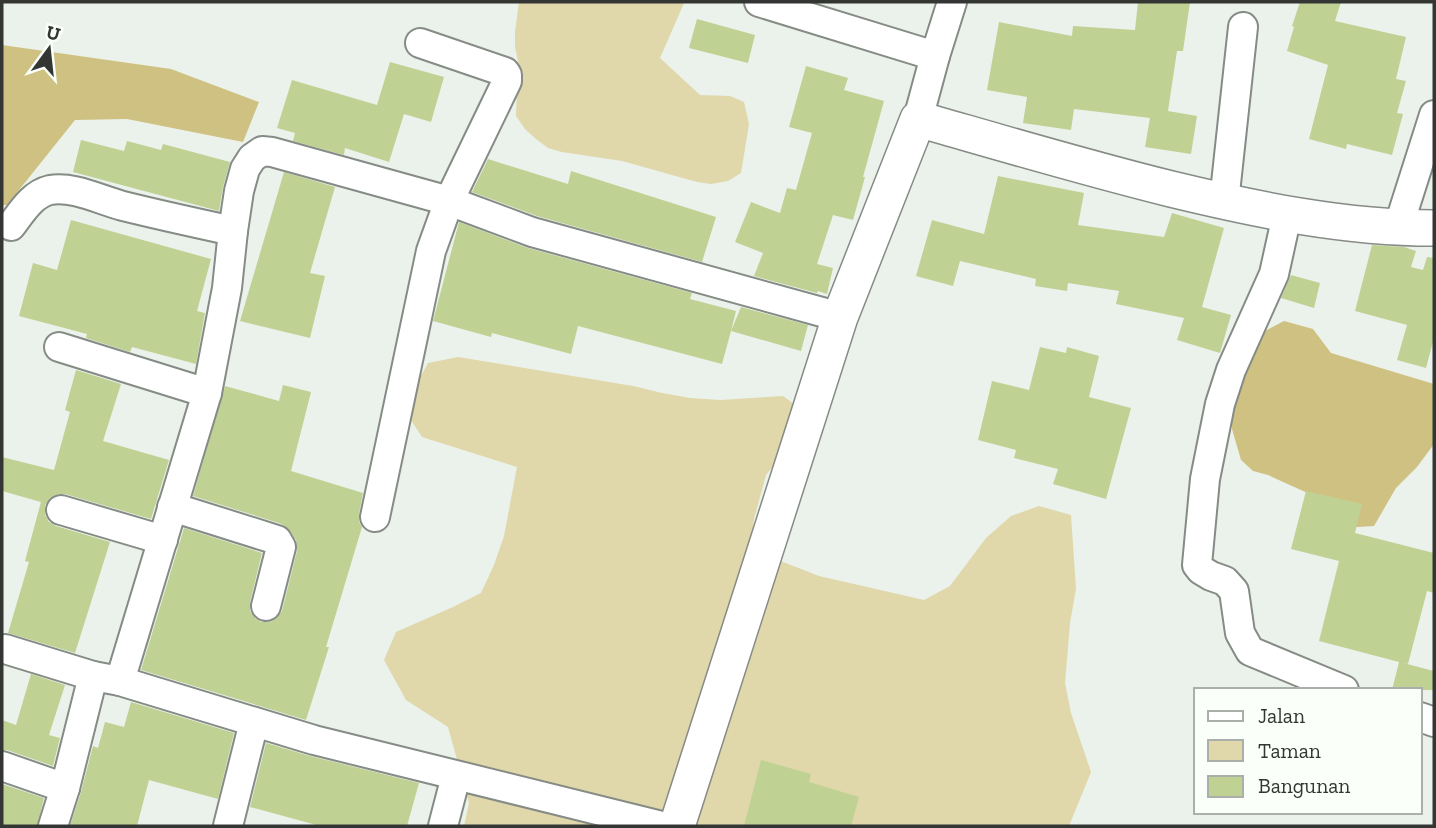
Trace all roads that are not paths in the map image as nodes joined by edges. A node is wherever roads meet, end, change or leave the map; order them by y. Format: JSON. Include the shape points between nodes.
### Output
{"nodes":[{"id":1,"x":759,"y":2,"type":"edge"},
{"id":2,"x":952,"y":2,"type":"edge"},
{"id":3,"x":1243,"y":27,"type":"dead end"},
{"id":4,"x":420,"y":43,"type":"dead end"},
{"id":5,"x":935,"y":56,"type":"junction"},
{"id":6,"x":1434,"y":115,"type":"edge"},
{"id":7,"x":918,"y":119,"type":"junction"},
{"id":8,"x":449,"y":201,"type":"junction"},
{"id":9,"x":1224,"y":202,"type":"junction"},
{"id":10,"x":1287,"y":215,"type":"junction"},
{"id":11,"x":11,"y":226,"type":"dead end"},
{"id":12,"x":1398,"y":228,"type":"junction"},
{"id":13,"x":1434,"y":228,"type":"edge"},
{"id":14,"x":233,"y":231,"type":"junction"},
{"id":15,"x":840,"y":317,"type":"junction"},
{"id":16,"x":59,"y":347,"type":"dead end"},
{"id":17,"x":207,"y":393,"type":"junction"},
{"id":18,"x":172,"y":507,"type":"junction"},
{"id":19,"x":61,"y":510,"type":"dead end"},
{"id":20,"x":374,"y":517,"type":"dead end"},
{"id":21,"x":163,"y":540,"type":"junction"},
{"id":22,"x":266,"y":606,"type":"dead end"},
{"id":23,"x":5,"y":649,"type":"dead end"},
{"id":24,"x":107,"y":678,"type":"junction"},
{"id":25,"x":1339,"y":688,"type":"edge"},
{"id":26,"x":254,"y":722,"type":"junction"},
{"id":27,"x":2,"y":766,"type":"edge"},
{"id":28,"x":456,"y":776,"type":"junction"},
{"id":29,"x":65,"y":788,"type":"junction"},
{"id":30,"x":53,"y":826,"type":"edge"},
{"id":31,"x":228,"y":826,"type":"edge"},
{"id":32,"x":443,"y":826,"type":"edge"},
{"id":33,"x":662,"y":826,"type":"edge"},
{"id":34,"x":677,"y":826,"type":"edge"}],
"edges":[{"from":1,"to":5,"type":"street"},
{"from":2,"to":5,"type":"street"},
{"from":3,"to":9,"type":"street"},
{"from":4,"to":8,"type":"street","via":[[507,75]]},
{"from":5,"to":7,"type":"street"},
{"from":6,"to":12,"type":"street"},
{"from":7,"to":9,"type":"street"},
{"from":7,"to":15,"type":"street"},
{"from":8,"to":14,"type":"street","via":[[262,151],[245,169]]},
{"from":8,"to":15,"type":"street","via":[[532,232]]},
{"from":8,"to":20,"type":"street","via":[[431,251]]},
{"from":9,"to":10,"type":"street"},
{"from":10,"to":12,"type":"street"},
{"from":10,"to":25,"type":"street","via":[[1274,274],[1220,404],[1205,479],[1197,565],[1234,590],[1240,633],[1250,651]]},
{"from":11,"to":14,"type":"street","via":[[39,194],[59,190]]},
{"from":12,"to":13,"type":"street"},
{"from":14,"to":17,"type":"street"},
{"from":15,"to":34,"type":"street"},
{"from":16,"to":17,"type":"street"},
{"from":17,"to":18,"type":"street"},
{"from":18,"to":21,"type":"street"},
{"from":18,"to":22,"type":"street","via":[[277,540],[281,547]]},
{"from":19,"to":21,"type":"street"},
{"from":21,"to":24,"type":"street"},
{"from":23,"to":24,"type":"street"},
{"from":24,"to":26,"type":"street"},
{"from":24,"to":29,"type":"street"},
{"from":26,"to":28,"type":"street"},
{"from":26,"to":31,"type":"street"},
{"from":27,"to":29,"type":"street"},
{"from":28,"to":32,"type":"street"},
{"from":28,"to":33,"type":"street"},
{"from":29,"to":30,"type":"street"}]}
